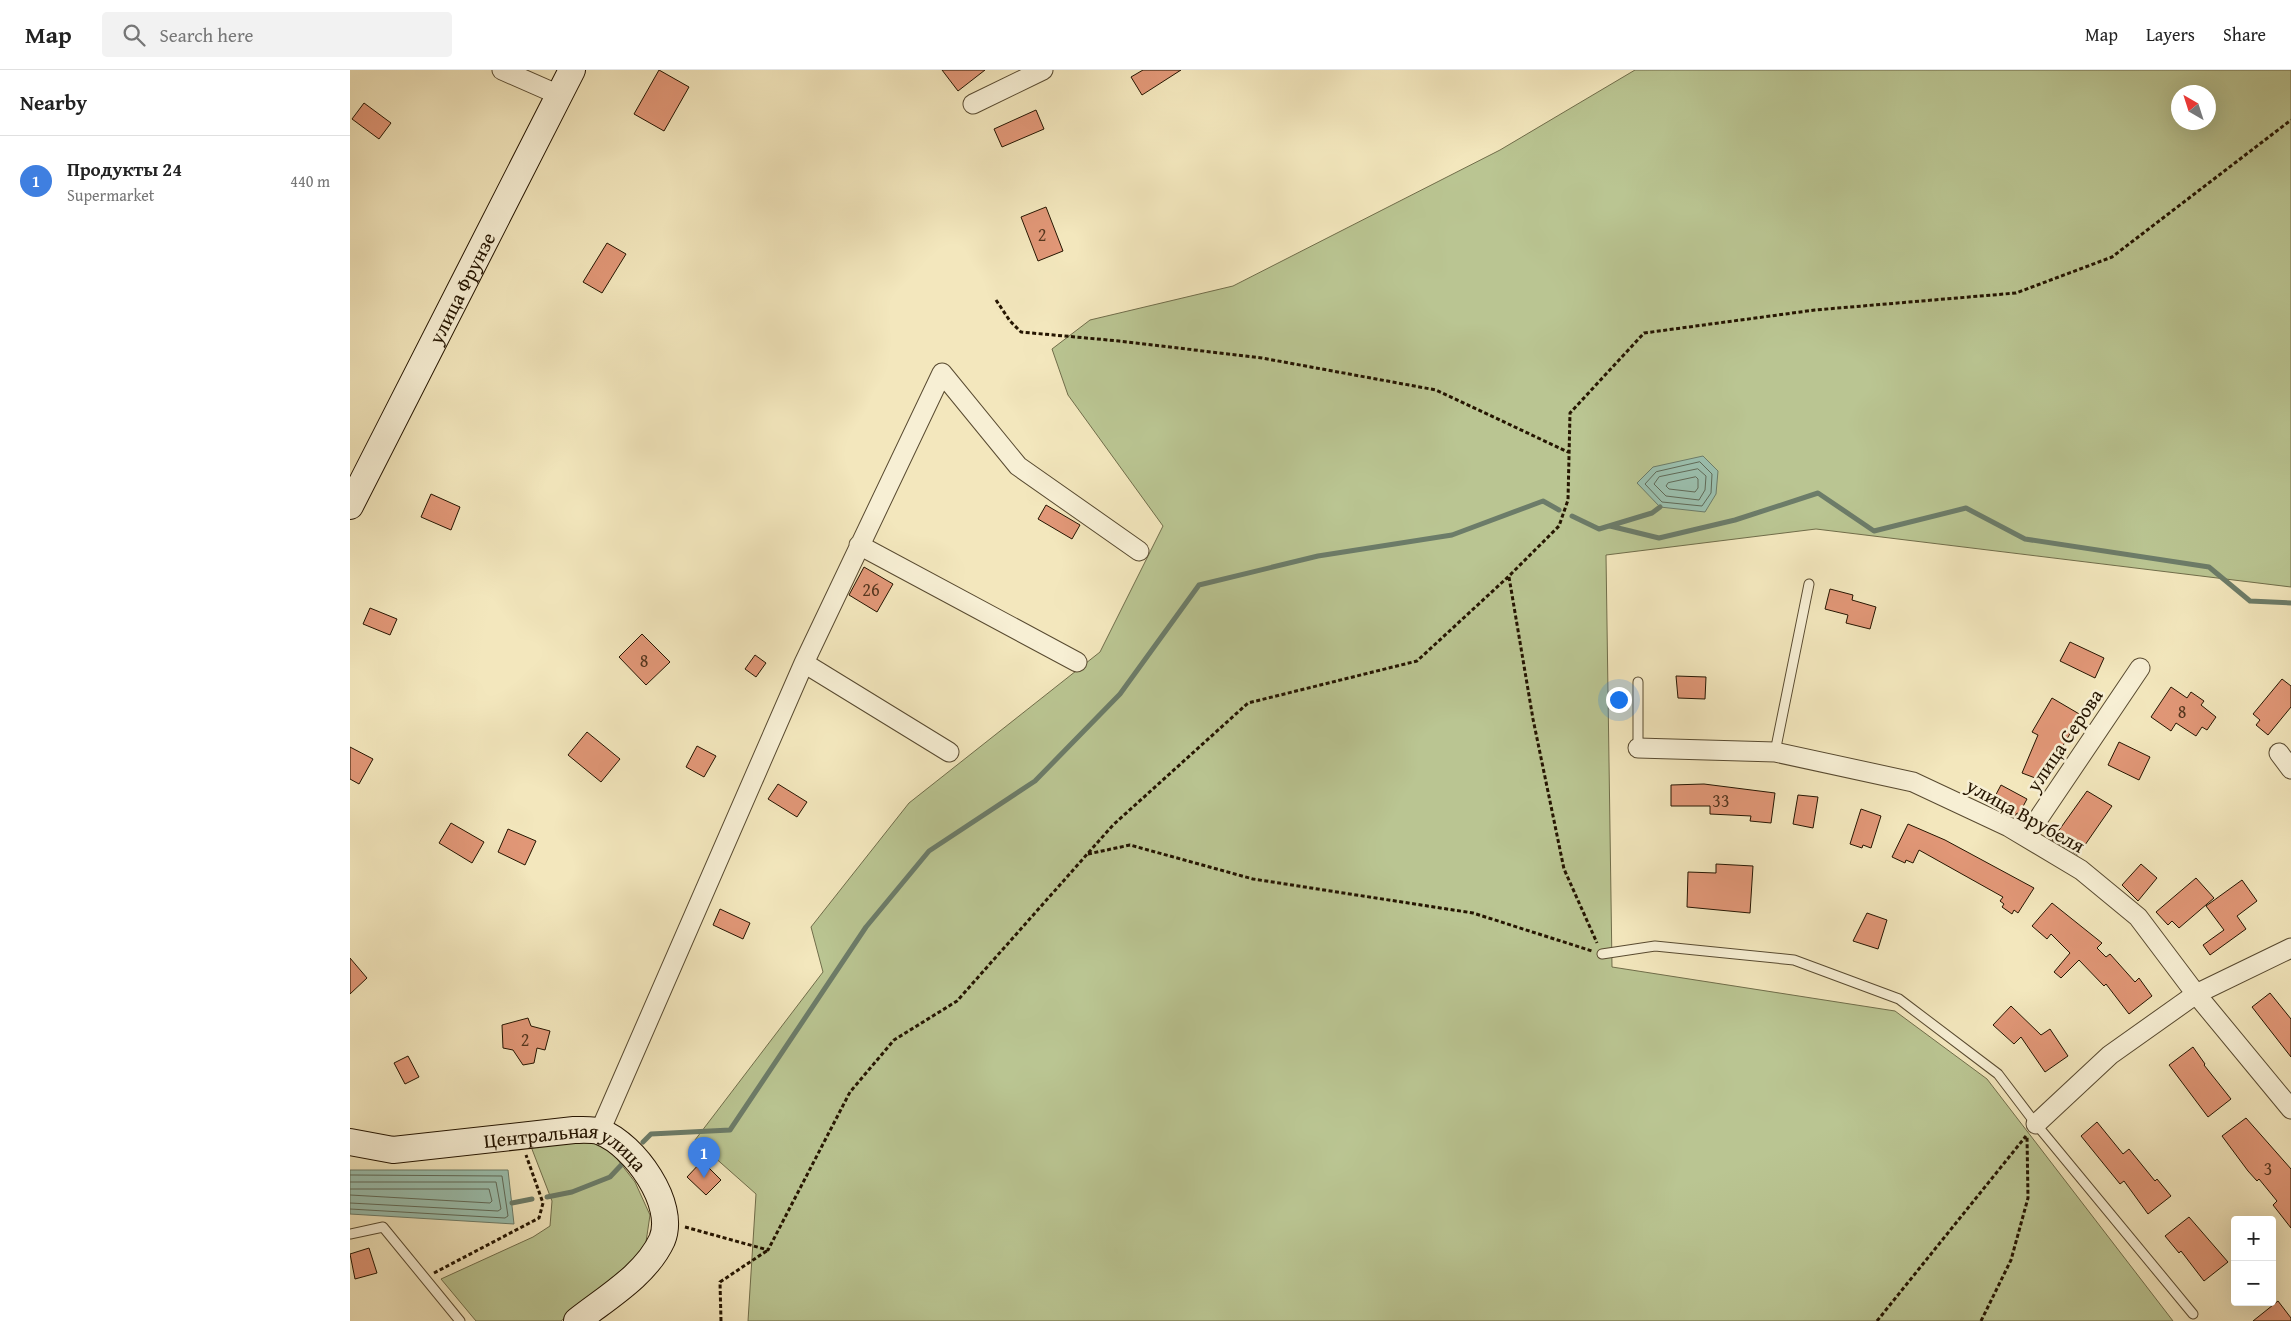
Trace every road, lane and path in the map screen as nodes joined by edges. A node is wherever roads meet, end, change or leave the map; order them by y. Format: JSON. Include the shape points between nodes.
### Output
{"nodes":[{"id":1,"x":502,"y":70,"type":"edge"},
{"id":2,"x":572,"y":70,"type":"edge"},
{"id":3,"x":1043,"y":70,"type":"edge"},
{"id":4,"x":559,"y":95,"type":"junction"},
{"id":5,"x":973,"y":104,"type":"dead end"},
{"id":6,"x":2291,"y":120,"type":"edge"},
{"id":7,"x":996,"y":300,"type":"dead end"},
{"id":8,"x":1568,"y":452,"type":"junction"},
{"id":9,"x":350,"y":506,"type":"edge"},
{"id":10,"x":859,"y":545,"type":"junction"},
{"id":11,"x":1139,"y":551,"type":"dead end"},
{"id":12,"x":1509,"y":576,"type":"junction"},
{"id":13,"x":1809,"y":584,"type":"dead end"},
{"id":14,"x":1077,"y":662,"type":"dead end"},
{"id":15,"x":804,"y":663,"type":"junction"},
{"id":16,"x":2140,"y":668,"type":"dead end"},
{"id":17,"x":1638,"y":682,"type":"dead end"},
{"id":18,"x":1638,"y":748,"type":"joint"},
{"id":19,"x":949,"y":752,"type":"dead end"},
{"id":20,"x":1775,"y":752,"type":"junction"},
{"id":21,"x":2279,"y":753,"type":"dead end"},
{"id":22,"x":2291,"y":769,"type":"edge"},
{"id":23,"x":2026,"y":837,"type":"junction"},
{"id":24,"x":1087,"y":854,"type":"junction"},
{"id":25,"x":2291,"y":948,"type":"edge"},
{"id":26,"x":1602,"y":954,"type":"junction"},
{"id":27,"x":2196,"y":994,"type":"junction"},
{"id":28,"x":2291,"y":1109,"type":"edge"},
{"id":29,"x":2031,"y":1130,"type":"junction"},
{"id":30,"x":600,"y":1131,"type":"junction"},
{"id":31,"x":519,"y":1135,"type":"junction"},
{"id":32,"x":350,"y":1142,"type":"edge"},
{"id":33,"x":666,"y":1221,"type":"junction"},
{"id":34,"x":350,"y":1234,"type":"edge"},
{"id":35,"x":768,"y":1250,"type":"junction"},
{"id":36,"x":425,"y":1278,"type":"junction"},
{"id":37,"x":2193,"y":1314,"type":"dead end"},
{"id":38,"x":460,"y":1321,"type":"edge"},
{"id":39,"x":577,"y":1321,"type":"edge"},
{"id":40,"x":722,"y":1321,"type":"edge"},
{"id":41,"x":1877,"y":1321,"type":"edge"},
{"id":42,"x":1981,"y":1321,"type":"edge"}],
"edges":[{"from":1,"to":4,"type":"street"},
{"from":2,"to":4,"type":"street","name":"улица Фрунзе"},
{"from":3,"to":5,"type":"street"},
{"from":4,"to":9,"type":"street","name":"улица Фрунзе"},
{"from":6,"to":8,"type":"path","via":[[2112,257],[2016,293],[1815,310],[1644,333],[1570,413]]},
{"from":7,"to":8,"type":"path","via":[[1021,332],[1262,358],[1436,390]]},
{"from":8,"to":12,"type":"path","via":[[1568,500],[1559,526]]},
{"from":10,"to":11,"type":"street","via":[[942,373],[1018,466]]},
{"from":10,"to":14,"type":"street"},
{"from":10,"to":15,"type":"street"},
{"from":12,"to":24,"type":"path","via":[[1417,661],[1248,703],[1112,825]]},
{"from":12,"to":26,"type":"path","via":[[1533,719],[1564,869]]},
{"from":13,"to":20,"type":"lane"},
{"from":15,"to":19,"type":"street"},
{"from":15,"to":30,"type":"street"},
{"from":16,"to":23,"type":"street","name":"улица Серова"},
{"from":17,"to":18,"type":"lane"},
{"from":18,"to":20,"type":"street","name":"улица Врубеля"},
{"from":20,"to":23,"type":"street","name":"улица Врубеля","via":[[1913,782]]},
{"from":21,"to":22,"type":"street"},
{"from":23,"to":27,"type":"street","name":"улица Врубеля","via":[[2081,870],[2138,917]]},
{"from":24,"to":26,"type":"path","via":[[1130,845],[1254,879],[1473,913]]},
{"from":24,"to":35,"type":"path","via":[[957,1001],[894,1040],[850,1092]]},
{"from":25,"to":27,"type":"street"},
{"from":26,"to":29,"type":"lane","via":[[1655,946],[1794,960],[1899,998],[1998,1074]]},
{"from":27,"to":28,"type":"street","name":"улица Врубеля"},
{"from":27,"to":29,"type":"street","via":[[2110,1055]]},
{"from":29,"to":37,"type":"lane"},
{"from":29,"to":41,"type":"path"},
{"from":29,"to":42,"type":"path","via":[[2028,1198],[2011,1260]]},
{"from":30,"to":31,"type":"street","name":"Центральная улица"},
{"from":30,"to":33,"type":"street","name":"Центральная улица","via":[[626,1149],[643,1168],[656,1190]]},
{"from":31,"to":32,"type":"street","name":"Центральная улица","via":[[393,1150]]},
{"from":31,"to":36,"type":"path","via":[[543,1203],[539,1218]]},
{"from":33,"to":35,"type":"path"},
{"from":33,"to":39,"type":"street","via":[[662,1239],[640,1270]]},
{"from":34,"to":36,"type":"lane","via":[[383,1227]]},
{"from":35,"to":40,"type":"path","via":[[720,1282]]},
{"from":36,"to":38,"type":"lane"}]}
